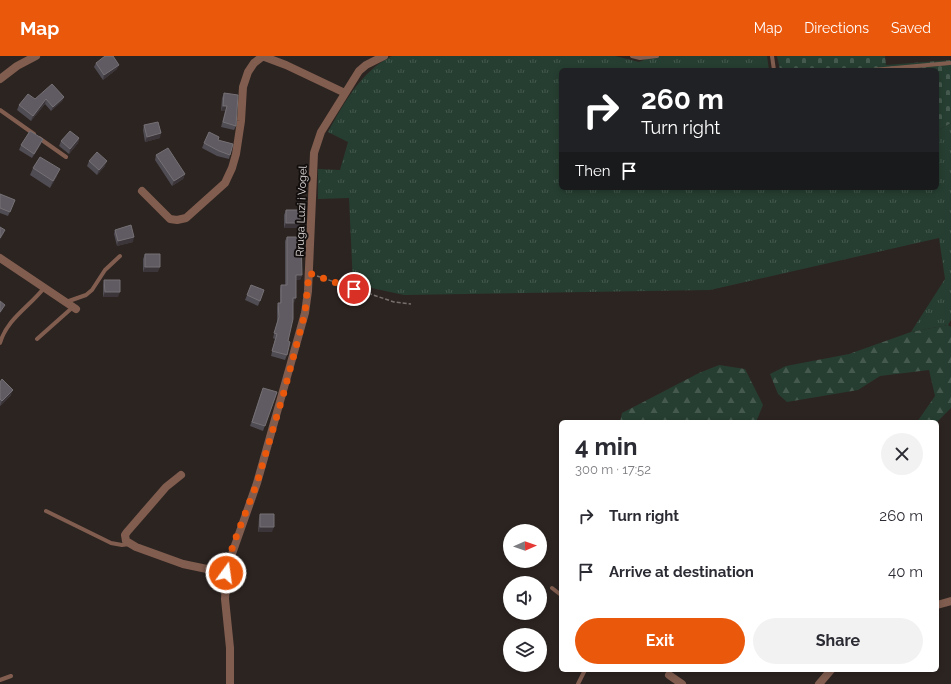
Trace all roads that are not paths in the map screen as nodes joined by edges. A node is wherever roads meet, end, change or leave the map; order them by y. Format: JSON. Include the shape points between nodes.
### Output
{"nodes":[{"id":1,"x":36,"y":56,"type":"edge"},
{"id":2,"x":262,"y":56,"type":"edge"},
{"id":3,"x":384,"y":56,"type":"edge"},
{"id":4,"x":632,"y":56,"type":"edge"},
{"id":5,"x":657,"y":56,"type":"edge"},
{"id":6,"x":772,"y":56,"type":"edge"},
{"id":7,"x":375,"y":58,"type":"edge"},
{"id":8,"x":950,"y":63,"type":"dead end"},
{"id":9,"x":774,"y":68,"type":"edge"},
{"id":10,"x":895,"y":68,"type":"edge"},
{"id":11,"x":0,"y":79,"type":"edge"},
{"id":12,"x":344,"y":93,"type":"junction"},
{"id":13,"x":0,"y":110,"type":"edge"},
{"id":14,"x":66,"y":157,"type":"dead end"},
{"id":15,"x":142,"y":191,"type":"dead end"},
{"id":16,"x":120,"y":256,"type":"dead end"},
{"id":17,"x":0,"y":258,"type":"edge"},
{"id":18,"x":44,"y":288,"type":"junction"},
{"id":19,"x":66,"y":302,"type":"junction"},
{"id":20,"x":75,"y":308,"type":"joint"},
{"id":21,"x":37,"y":339,"type":"dead end"},
{"id":22,"x":0,"y":343,"type":"edge"},
{"id":23,"x":181,"y":476,"type":"dead end"},
{"id":24,"x":46,"y":511,"type":"dead end"},
{"id":25,"x":129,"y":544,"type":"junction"},
{"id":26,"x":226,"y":573,"type":"junction"},
{"id":27,"x":552,"y":588,"type":"dead end"},
{"id":28,"x":559,"y":593,"type":"edge"},
{"id":29,"x":951,"y":601,"type":"edge"},
{"id":30,"x":939,"y":604,"type":"edge"},
{"id":31,"x":584,"y":672,"type":"edge"},
{"id":32,"x":826,"y":672,"type":"edge"},
{"id":33,"x":669,"y":675,"type":"dead end"},
{"id":34,"x":11,"y":676,"type":"dead end"},
{"id":35,"x":0,"y":680,"type":"edge"},
{"id":36,"x":230,"y":684,"type":"edge"},
{"id":37,"x":578,"y":684,"type":"edge"},
{"id":38,"x":682,"y":684,"type":"edge"},
{"id":39,"x":819,"y":684,"type":"edge"}],
"edges":[{"from":1,"to":11,"type":"street"},
{"from":2,"to":12,"type":"street"},
{"from":2,"to":15,"type":"street","via":[[248,72],[243,87],[236,154],[225,183],[186,218],[176,220],[170,219]]},
{"from":3,"to":7,"type":"street","name":"Rruga Luzi i Vogel"},
{"from":4,"to":5,"type":"lane"},
{"from":6,"to":9,"type":"lane"},
{"from":7,"to":12,"type":"street","name":"Rruga Luzi i Vogel","via":[[358,71]]},
{"from":8,"to":10,"type":"lane"},
{"from":12,"to":26,"type":"street","name":"Rruga Luzi i Vogel","via":[[321,132],[314,153],[305,313],[257,483],[233,545]]},
{"from":13,"to":14,"type":"lane"},
{"from":16,"to":19,"type":"lane","via":[[105,270],[86,296]]},
{"from":17,"to":18,"type":"street"},
{"from":18,"to":19,"type":"street"},
{"from":18,"to":22,"type":"lane","via":[[15,316]]},
{"from":19,"to":20,"type":"street"},
{"from":20,"to":21,"type":"lane"},
{"from":23,"to":25,"type":"street","via":[[166,487],[127,532],[125,538]]},
{"from":24,"to":25,"type":"lane","via":[[111,543]]},
{"from":25,"to":26,"type":"street","via":[[183,564]]},
{"from":26,"to":36,"type":"street","name":"Rruga Luzi i Vogel"},
{"from":27,"to":28,"type":"lane"},
{"from":29,"to":30,"type":"street"},
{"from":31,"to":37,"type":"lane"},
{"from":32,"to":39,"type":"street"},
{"from":33,"to":38,"type":"street"},
{"from":34,"to":35,"type":"lane"}]}
